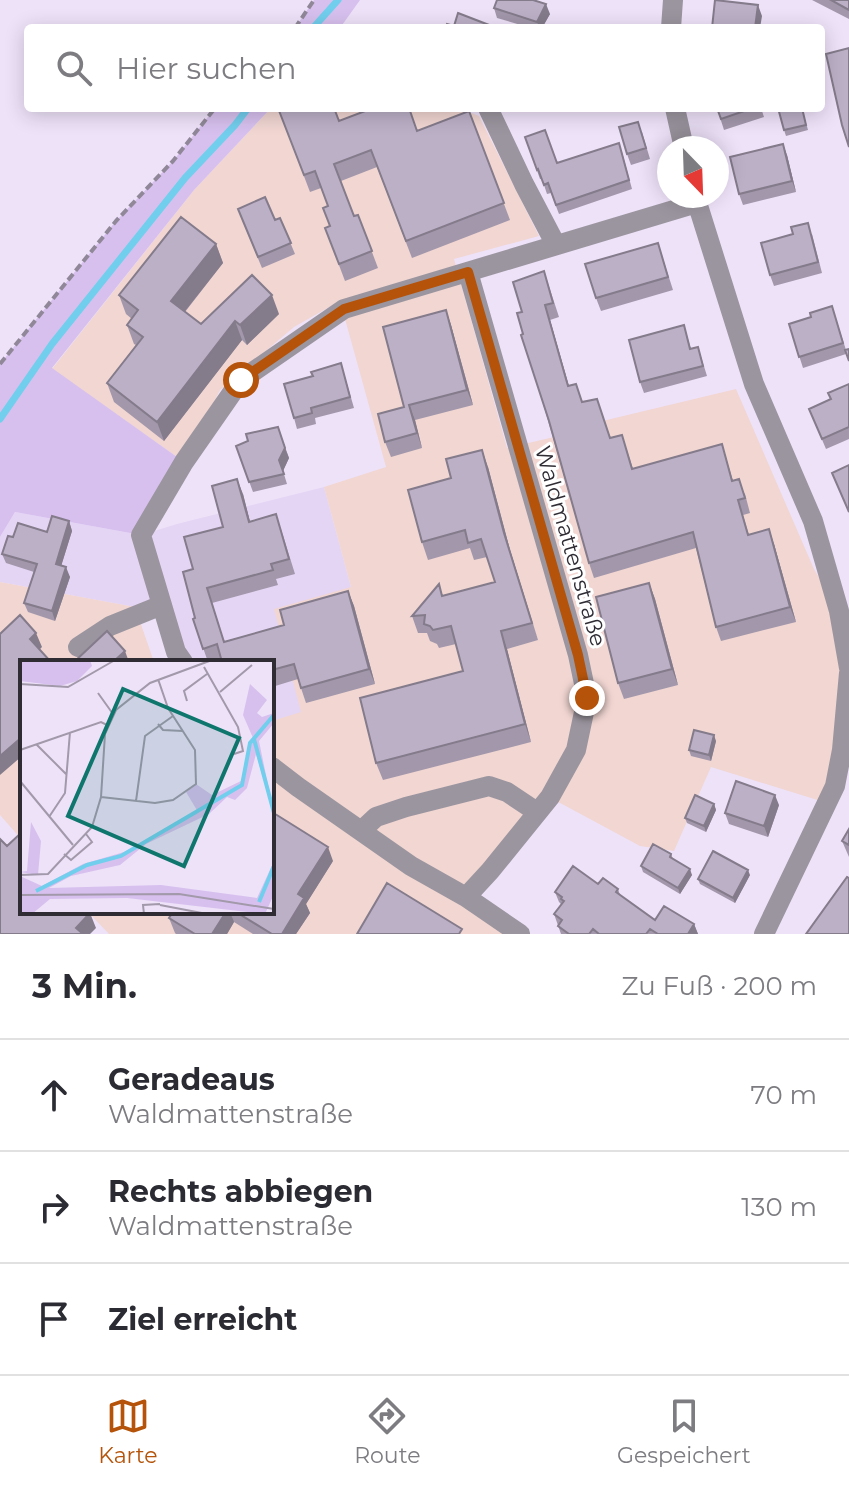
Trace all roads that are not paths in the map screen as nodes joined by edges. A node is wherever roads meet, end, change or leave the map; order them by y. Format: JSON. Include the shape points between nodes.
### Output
{"nodes":[{"id":1,"x":673,"y":0,"type":"edge"},
{"id":2,"x":671,"y":24,"type":"edge"},
{"id":3,"x":490,"y":112,"type":"edge"},
{"id":4,"x":676,"y":112,"type":"edge"},
{"id":5,"x":681,"y":136,"type":"edge"},
{"id":6,"x":671,"y":208,"type":"edge"},
{"id":7,"x":699,"y":208,"type":"edge"},
{"id":8,"x":556,"y":245,"type":"junction"},
{"id":9,"x":468,"y":272,"type":"junction"},
{"id":10,"x":162,"y":605,"type":"junction"},
{"id":11,"x":78,"y":647,"type":"dead end"},
{"id":12,"x":175,"y":659,"type":"edge"},
{"id":13,"x":849,"y":670,"type":"edge"},
{"id":14,"x":846,"y":752,"type":"edge"},
{"id":15,"x":274,"y":768,"type":"edge"},
{"id":16,"x":537,"y":812,"type":"junction"},
{"id":17,"x":361,"y":831,"type":"junction"},
{"id":18,"x":466,"y":897,"type":"junction"},
{"id":19,"x":520,"y":934,"type":"edge"},
{"id":20,"x":764,"y":934,"type":"edge"}],
"edges":[{"from":1,"to":2,"type":"street"},
{"from":3,"to":8,"type":"street"},
{"from":4,"to":5,"type":"street"},
{"from":6,"to":8,"type":"street"},
{"from":7,"to":13,"type":"street","via":[[754,384],[813,521],[839,611]]},
{"from":8,"to":9,"type":"street"},
{"from":9,"to":10,"type":"street","via":[[344,309],[241,380],[141,535]]},
{"from":9,"to":16,"type":"street","name":"Waldmattenstraße","via":[[587,698],[576,750]]},
{"from":10,"to":11,"type":"street","via":[[110,626]]},
{"from":10,"to":12,"type":"street"},
{"from":13,"to":14,"type":"street"},
{"from":14,"to":20,"type":"street"},
{"from":15,"to":17,"type":"street"},
{"from":16,"to":17,"type":"street","via":[[489,786],[376,817]]},
{"from":16,"to":18,"type":"street","name":"Waldmattenstraße"},
{"from":17,"to":18,"type":"street"},
{"from":18,"to":19,"type":"street"}]}
